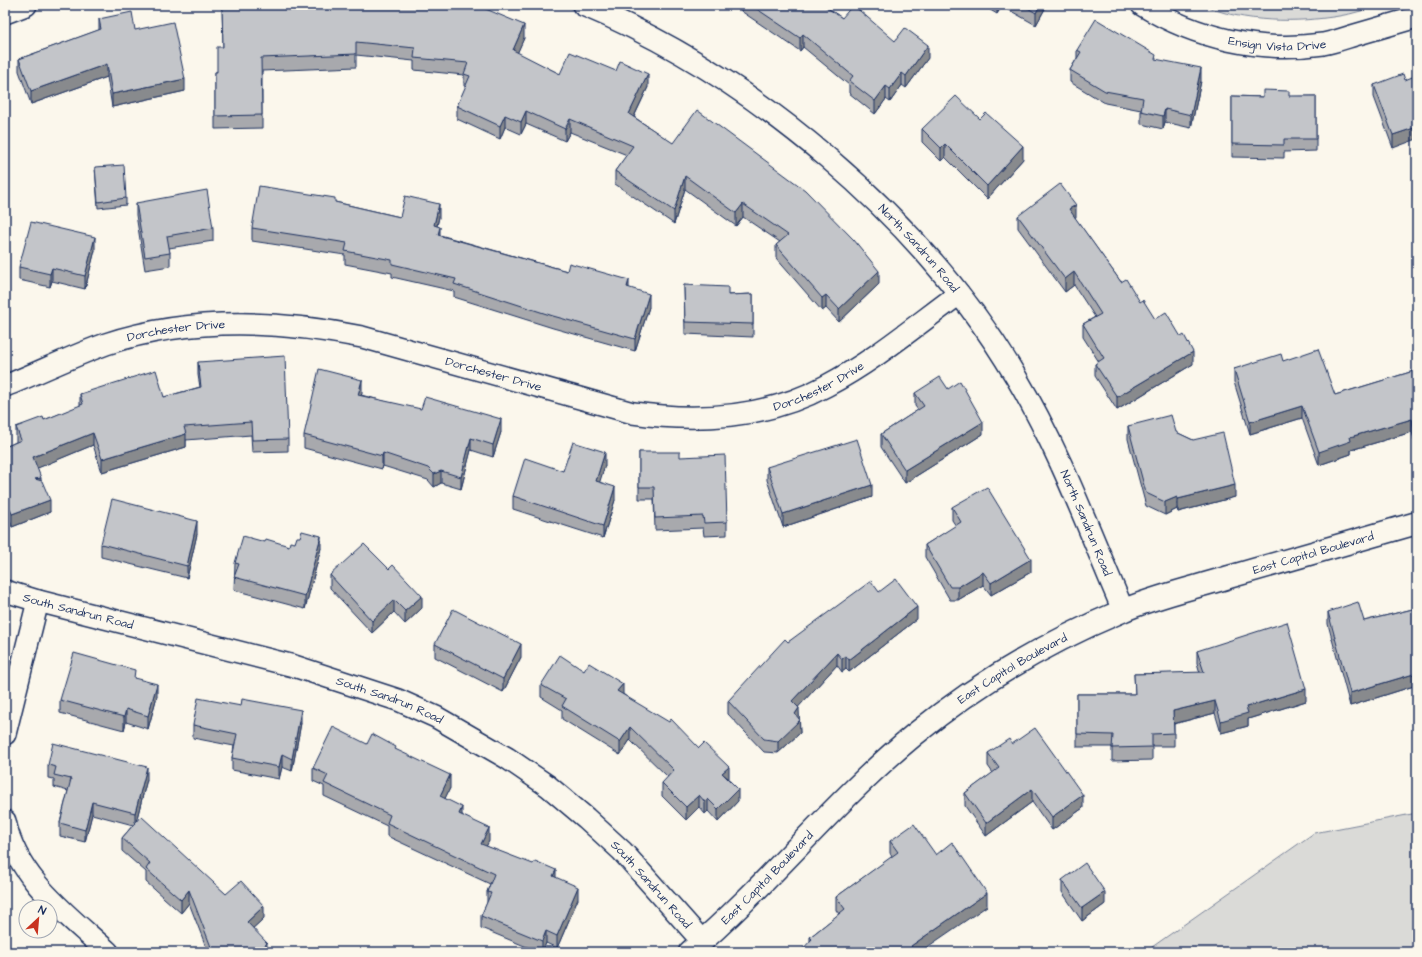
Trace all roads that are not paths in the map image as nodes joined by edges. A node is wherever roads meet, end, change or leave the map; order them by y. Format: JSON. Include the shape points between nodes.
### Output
{"nodes":[{"id":1,"x":26,"y":5,"type":"edge"},
{"id":2,"x":583,"y":5,"type":"edge"},
{"id":3,"x":1142,"y":5,"type":"edge"},
{"id":4,"x":5,"y":13,"type":"edge"},
{"id":5,"x":1417,"y":17,"type":"edge"},
{"id":6,"x":959,"y":294,"type":"junction"},
{"id":7,"x":5,"y":386,"type":"edge"},
{"id":8,"x":1417,"y":523,"type":"edge"},
{"id":9,"x":5,"y":591,"type":"edge"},
{"id":10,"x":38,"y":602,"type":"junction"},
{"id":11,"x":1123,"y":610,"type":"junction"},
{"id":12,"x":5,"y":734,"type":"edge"},
{"id":13,"x":5,"y":821,"type":"edge"},
{"id":14,"x":696,"y":947,"type":"edge"},
{"id":15,"x":108,"y":952,"type":"edge"}],
"edges":[{"from":1,"to":4,"type":"street"},
{"from":2,"to":6,"type":"street","name":"North Sandrun Road","via":[[649,37],[702,67],[753,100],[802,137],[885,211]]},
{"from":3,"to":5,"type":"street","name":"Ensign Vista Drive","via":[[1180,26],[1205,35],[1265,46],[1324,44]]},
{"from":6,"to":7,"type":"street","name":"Dorchester Drive","via":[[877,356],[826,387],[775,406],[721,416],[662,417],[633,413],[362,338],[329,331],[263,324],[188,327],[147,334],[106,344]]},
{"from":6,"to":11,"type":"street","name":"North Sandrun Road","via":[[992,340],[1040,419],[1062,463]]},
{"from":8,"to":11,"type":"street","name":"East Capitol Boulevard"},
{"from":9,"to":10,"type":"street","name":"South Sandrun Road"},
{"from":10,"to":12,"type":"street"},
{"from":10,"to":14,"type":"street","name":"South Sandrun Road","via":[[294,666],[398,700],[436,717],[507,758],[548,786],[586,818],[622,851]]},
{"from":11,"to":14,"type":"street","name":"East Capitol Boulevard","via":[[1016,664],[963,698],[915,734],[875,769]]},
{"from":13,"to":15,"type":"street","via":[[13,844],[34,881]]}]}
